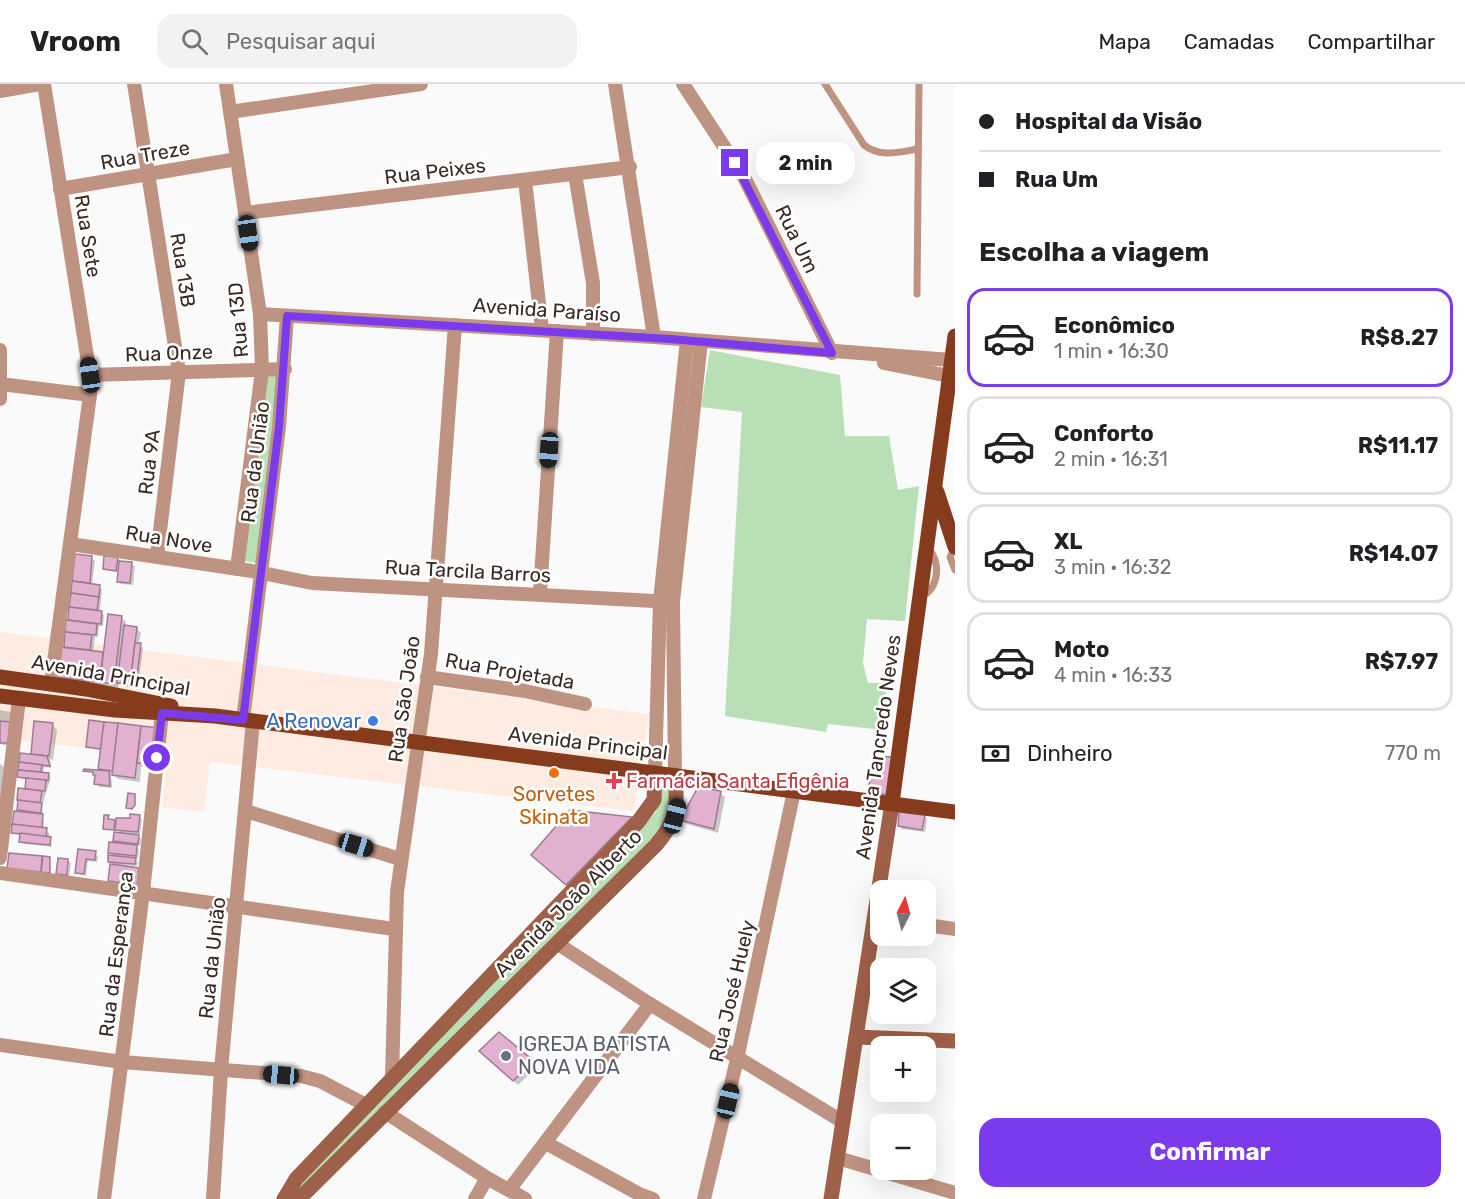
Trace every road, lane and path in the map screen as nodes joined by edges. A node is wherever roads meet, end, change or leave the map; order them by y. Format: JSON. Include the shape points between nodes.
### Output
{"nodes":[{"id":1,"x":40,"y":84,"type":"edge"},
{"id":2,"x":45,"y":84,"type":"edge"},
{"id":3,"x":134,"y":84,"type":"edge"},
{"id":4,"x":226,"y":84,"type":"edge"},
{"id":5,"x":421,"y":84,"type":"edge"},
{"id":6,"x":615,"y":84,"type":"edge"},
{"id":7,"x":683,"y":84,"type":"edge"},
{"id":8,"x":825,"y":84,"type":"edge"},
{"id":9,"x":919,"y":84,"type":"edge"},
{"id":10,"x":1,"y":90,"type":"edge"},
{"id":11,"x":230,"y":112,"type":"junction"},
{"id":12,"x":918,"y":149,"type":"junction"},
{"id":13,"x":237,"y":159,"type":"junction"},
{"id":14,"x":630,"y":167,"type":"junction"},
{"id":15,"x":148,"y":174,"type":"junction"},
{"id":16,"x":575,"y":174,"type":"junction"},
{"id":17,"x":525,"y":180,"type":"junction"},
{"id":18,"x":60,"y":189,"type":"junction"},
{"id":19,"x":245,"y":213,"type":"junction"},
{"id":20,"x":917,"y":294,"type":"dead end"},
{"id":21,"x":260,"y":314,"type":"junction"},
{"id":22,"x":287,"y":316,"type":"junction"},
{"id":23,"x":455,"y":325,"type":"junction"},
{"id":24,"x":542,"y":330,"type":"junction"},
{"id":25,"x":556,"y":331,"type":"junction"},
{"id":26,"x":593,"y":334,"type":"junction"},
{"id":27,"x":955,"y":336,"type":"edge"},
{"id":28,"x":654,"y":338,"type":"junction"},
{"id":29,"x":687,"y":340,"type":"junction"},
{"id":30,"x":701,"y":341,"type":"junction"},
{"id":31,"x":0,"y":350,"type":"edge"},
{"id":32,"x":832,"y":353,"type":"junction"},
{"id":33,"x":953,"y":361,"type":"edge"},
{"id":34,"x":285,"y":369,"type":"junction"},
{"id":35,"x":262,"y":370,"type":"junction"},
{"id":36,"x":179,"y":372,"type":"junction"},
{"id":37,"x":90,"y":375,"type":"junction"},
{"id":38,"x":952,"y":376,"type":"edge"},
{"id":39,"x":1,"y":384,"type":"edge"},
{"id":40,"x":90,"y":395,"type":"junction"},
{"id":41,"x":0,"y":399,"type":"edge"},
{"id":42,"x":936,"y":487,"type":"junction"},
{"id":43,"x":928,"y":542,"type":"junction"},
{"id":44,"x":953,"y":543,"type":"edge"},
{"id":45,"x":70,"y":544,"type":"junction"},
{"id":46,"x":157,"y":556,"type":"junction"},
{"id":47,"x":237,"y":569,"type":"junction"},
{"id":48,"x":955,"y":570,"type":"edge"},
{"id":49,"x":261,"y":574,"type":"junction"},
{"id":50,"x":437,"y":588,"type":"junction"},
{"id":51,"x":540,"y":593,"type":"junction"},
{"id":52,"x":667,"y":601,"type":"junction"},
{"id":53,"x":0,"y":677,"type":"edge"},
{"id":54,"x":428,"y":677,"type":"junction"},
{"id":55,"x":51,"y":684,"type":"junction"},
{"id":56,"x":0,"y":696,"type":"edge"},
{"id":57,"x":20,"y":699,"type":"junction"},
{"id":58,"x":585,"y":704,"type":"dead end"},
{"id":59,"x":162,"y":713,"type":"junction"},
{"id":60,"x":215,"y":716,"type":"junction"},
{"id":61,"x":248,"y":721,"type":"junction"},
{"id":62,"x":419,"y":742,"type":"junction"},
{"id":63,"x":656,"y":773,"type":"junction"},
{"id":64,"x":675,"y":775,"type":"junction"},
{"id":65,"x":794,"y":791,"type":"junction"},
{"id":66,"x":892,"y":803,"type":"junction"},
{"id":67,"x":246,"y":811,"type":"junction"},
{"id":68,"x":955,"y":812,"type":"edge"},
{"id":69,"x":0,"y":858,"type":"edge"},
{"id":70,"x":400,"y":859,"type":"junction"},
{"id":71,"x":0,"y":873,"type":"edge"},
{"id":72,"x":882,"y":880,"type":"edge"},
{"id":73,"x":143,"y":892,"type":"junction"},
{"id":74,"x":237,"y":906,"type":"junction"},
{"id":75,"x":936,"y":926,"type":"edge"},
{"id":76,"x":955,"y":928,"type":"edge"},
{"id":77,"x":394,"y":930,"type":"junction"},
{"id":78,"x":558,"y":944,"type":"junction"},
{"id":79,"x":872,"y":946,"type":"edge"},
{"id":80,"x":650,"y":1004,"type":"junction"},
{"id":81,"x":856,"y":1036,"type":"junction"},
{"id":82,"x":955,"y":1041,"type":"edge"},
{"id":83,"x":0,"y":1045,"type":"edge"},
{"id":84,"x":737,"y":1059,"type":"junction"},
{"id":85,"x":122,"y":1062,"type":"junction"},
{"id":86,"x":221,"y":1070,"type":"junction"},
{"id":87,"x":392,"y":1078,"type":"junction"},
{"id":88,"x":366,"y":1105,"type":"junction"},
{"id":89,"x":385,"y":1112,"type":"junction"},
{"id":90,"x":843,"y":1122,"type":"junction"},
{"id":91,"x":546,"y":1143,"type":"junction"},
{"id":92,"x":838,"y":1158,"type":"junction"},
{"id":93,"x":487,"y":1178,"type":"junction"},
{"id":94,"x":509,"y":1190,"type":"junction"},
{"id":95,"x":951,"y":1195,"type":"edge"},
{"id":96,"x":104,"y":1199,"type":"edge"},
{"id":97,"x":213,"y":1199,"type":"edge"},
{"id":98,"x":284,"y":1199,"type":"edge"},
{"id":99,"x":299,"y":1199,"type":"edge"},
{"id":100,"x":475,"y":1199,"type":"edge"},
{"id":101,"x":525,"y":1199,"type":"edge"},
{"id":102,"x":653,"y":1199,"type":"edge"},
{"id":103,"x":704,"y":1199,"type":"edge"},
{"id":104,"x":831,"y":1199,"type":"edge"}],
"edges":[{"from":1,"to":10,"type":"street"},
{"from":2,"to":18,"type":"street","name":"Rua Sete"},
{"from":3,"to":15,"type":"street","name":"Rua 13B"},
{"from":4,"to":11,"type":"street","name":"Rua 13D"},
{"from":5,"to":11,"type":"street"},
{"from":6,"to":14,"type":"street"},
{"from":7,"to":32,"type":"street","name":"Rua Um","via":[[744,177]]},
{"from":8,"to":12,"type":"lane","via":[[864,145],[873,152],[889,154]]},
{"from":9,"to":12,"type":"lane"},
{"from":11,"to":13,"type":"street","name":"Rua 13D"},
{"from":12,"to":20,"type":"lane"},
{"from":13,"to":15,"type":"street","name":"Rua Treze"},
{"from":13,"to":19,"type":"street","name":"Rua 13D"},
{"from":14,"to":16,"type":"street","name":"Rua Peixes"},
{"from":14,"to":28,"type":"street"},
{"from":15,"to":18,"type":"street","name":"Rua Treze"},
{"from":15,"to":36,"type":"street","name":"Rua 13B"},
{"from":16,"to":17,"type":"street","name":"Rua Peixes"},
{"from":16,"to":26,"type":"street","via":[[593,283]]},
{"from":17,"to":19,"type":"street","name":"Rua Peixes"},
{"from":17,"to":24,"type":"street"},
{"from":18,"to":37,"type":"street","name":"Rua Sete"},
{"from":19,"to":21,"type":"street","name":"Rua 13D"},
{"from":21,"to":22,"type":"street","name":"Avenida Paraíso"},
{"from":21,"to":35,"type":"street","name":"Rua 13D"},
{"from":22,"to":23,"type":"street","name":"Avenida Paraíso"},
{"from":22,"to":34,"type":"street","name":"Rua da União"},
{"from":23,"to":24,"type":"street","name":"Avenida Paraíso"},
{"from":23,"to":50,"type":"street","name":"Rua São João"},
{"from":24,"to":25,"type":"street","name":"Avenida Paraíso"},
{"from":25,"to":26,"type":"street","name":"Avenida Paraíso"},
{"from":25,"to":51,"type":"street"},
{"from":26,"to":28,"type":"street","name":"Avenida Paraíso"},
{"from":27,"to":33,"type":"main road","name":"Avenida Tancredo Neves"},
{"from":28,"to":29,"type":"street","name":"Avenida Paraíso"},
{"from":29,"to":30,"type":"street","name":"Avenida Paraíso"},
{"from":29,"to":52,"type":"street","name":"Avenida João Alberto"},
{"from":30,"to":32,"type":"street","name":"Avenida Paraíso"},
{"from":30,"to":52,"type":"street","name":"Avenida João Alberto"},
{"from":31,"to":39,"type":"street"},
{"from":32,"to":33,"type":"street","name":"Avenida Paraíso"},
{"from":32,"to":38,"type":"street","name":"Avenida Paraíso"},
{"from":33,"to":38,"type":"main road","name":"Avenida Tancredo Neves"},
{"from":34,"to":35,"type":"street","name":"Rua Onze"},
{"from":34,"to":49,"type":"street","name":"Rua da União"},
{"from":35,"to":36,"type":"street","name":"Rua Onze"},
{"from":35,"to":47,"type":"street","name":"Rua 13D"},
{"from":36,"to":37,"type":"street","name":"Rua Onze"},
{"from":36,"to":46,"type":"street","name":"Rua 9A"},
{"from":37,"to":40,"type":"street","name":"Rua Sete"},
{"from":38,"to":42,"type":"main road","name":"Avenida Tancredo Neves"},
{"from":39,"to":40,"type":"street"},
{"from":39,"to":41,"type":"street"},
{"from":40,"to":45,"type":"street","name":"Rua Sete"},
{"from":42,"to":43,"type":"main road","name":"Avenida Tancredo Neves"},
{"from":42,"to":44,"type":"main road"},
{"from":43,"to":44,"type":"main road","via":[[941,531]]},
{"from":43,"to":66,"type":"main road","name":"Avenida Tancredo Neves"},
{"from":44,"to":48,"type":"lane","via":[[950,557]]},
{"from":45,"to":46,"type":"street","name":"Rua Nove"},
{"from":45,"to":55,"type":"street","name":"Rua Sete"},
{"from":46,"to":47,"type":"street","name":"Rua Nove"},
{"from":47,"to":49,"type":"street","name":"Rua Nove"},
{"from":49,"to":50,"type":"street","name":"Rua Tarcila Barros","via":[[312,583]]},
{"from":49,"to":61,"type":"street","name":"Rua da União"},
{"from":50,"to":51,"type":"street","name":"Rua Tarcila Barros"},
{"from":50,"to":54,"type":"street","name":"Rua São João"},
{"from":51,"to":52,"type":"street","name":"Rua Tarcila Barros"},
{"from":52,"to":63,"type":"street","name":"Avenida João Alberto"},
{"from":52,"to":64,"type":"street","name":"Avenida João Alberto"},
{"from":53,"to":55,"type":"main road","name":"Avenida Principal"},
{"from":54,"to":58,"type":"street","name":"Rua Projetada"},
{"from":54,"to":62,"type":"street","name":"Rua São João"},
{"from":55,"to":60,"type":"main road","name":"Avenida Principal"},
{"from":56,"to":57,"type":"main road","name":"Avenida Principal"},
{"from":57,"to":59,"type":"main road","name":"Avenida Principal"},
{"from":57,"to":69,"type":"street"},
{"from":59,"to":60,"type":"main road","name":"Avenida Principal"},
{"from":59,"to":73,"type":"street","name":"Rua da Esperança"},
{"from":60,"to":61,"type":"main road","name":"Avenida Principal"},
{"from":61,"to":62,"type":"main road","name":"Avenida Principal"},
{"from":61,"to":67,"type":"street","name":"Rua da União"},
{"from":62,"to":63,"type":"main road","name":"Avenida Principal"},
{"from":62,"to":70,"type":"street","name":"Rua São João"},
{"from":63,"to":64,"type":"main road","name":"Avenida Principal"},
{"from":63,"to":87,"type":"street","name":"Avenida João Alberto","via":[[654,800],[638,822]]},
{"from":64,"to":65,"type":"main road","name":"Avenida Principal"},
{"from":64,"to":78,"type":"street","name":"Avenida João Alberto","via":[[678,804],[663,837]]},
{"from":65,"to":66,"type":"main road","name":"Avenida Principal"},
{"from":65,"to":84,"type":"street","name":"Rua José Huely"},
{"from":66,"to":68,"type":"main road","name":"Avenida Principal"},
{"from":66,"to":72,"type":"street","name":"Avenida Tancredo Neves"},
{"from":67,"to":70,"type":"street"},
{"from":67,"to":74,"type":"street","name":"Rua da União"},
{"from":70,"to":77,"type":"street","name":"Rua São João"},
{"from":71,"to":73,"type":"street"},
{"from":73,"to":74,"type":"street"},
{"from":73,"to":85,"type":"street","name":"Rua da Esperança"},
{"from":74,"to":77,"type":"street"},
{"from":74,"to":86,"type":"street","name":"Rua da União"},
{"from":75,"to":76,"type":"street"},
{"from":77,"to":87,"type":"street","name":"Rua São João"},
{"from":78,"to":80,"type":"street"},
{"from":78,"to":89,"type":"street","name":"Avenida João Alberto"},
{"from":79,"to":81,"type":"street","name":"Avenida Tancredo Neves"},
{"from":80,"to":84,"type":"street"},
{"from":80,"to":91,"type":"street"},
{"from":81,"to":82,"type":"street"},
{"from":81,"to":90,"type":"street","name":"Avenida Tancredo Neves"},
{"from":83,"to":85,"type":"street"},
{"from":84,"to":90,"type":"street"},
{"from":84,"to":103,"type":"street","name":"Rua José Huely"},
{"from":85,"to":86,"type":"street"},
{"from":85,"to":96,"type":"street","name":"Rua da Esperança"},
{"from":86,"to":88,"type":"street","via":[[301,1076],[320,1081]]},
{"from":86,"to":97,"type":"street","name":"Rua da União"},
{"from":87,"to":88,"type":"street","name":"Avenida João Alberto"},
{"from":88,"to":98,"type":"street","name":"Avenida João Alberto","via":[[296,1179]]},
{"from":89,"to":93,"type":"street"},
{"from":89,"to":99,"type":"street","name":"Avenida João Alberto"},
{"from":90,"to":92,"type":"street","name":"Avenida Tancredo Neves"},
{"from":91,"to":94,"type":"street"},
{"from":91,"to":102,"type":"street"},
{"from":92,"to":95,"type":"street"},
{"from":92,"to":104,"type":"street","name":"Avenida Tancredo Neves"},
{"from":93,"to":94,"type":"street"},
{"from":93,"to":100,"type":"street"},
{"from":94,"to":101,"type":"street"}]}
